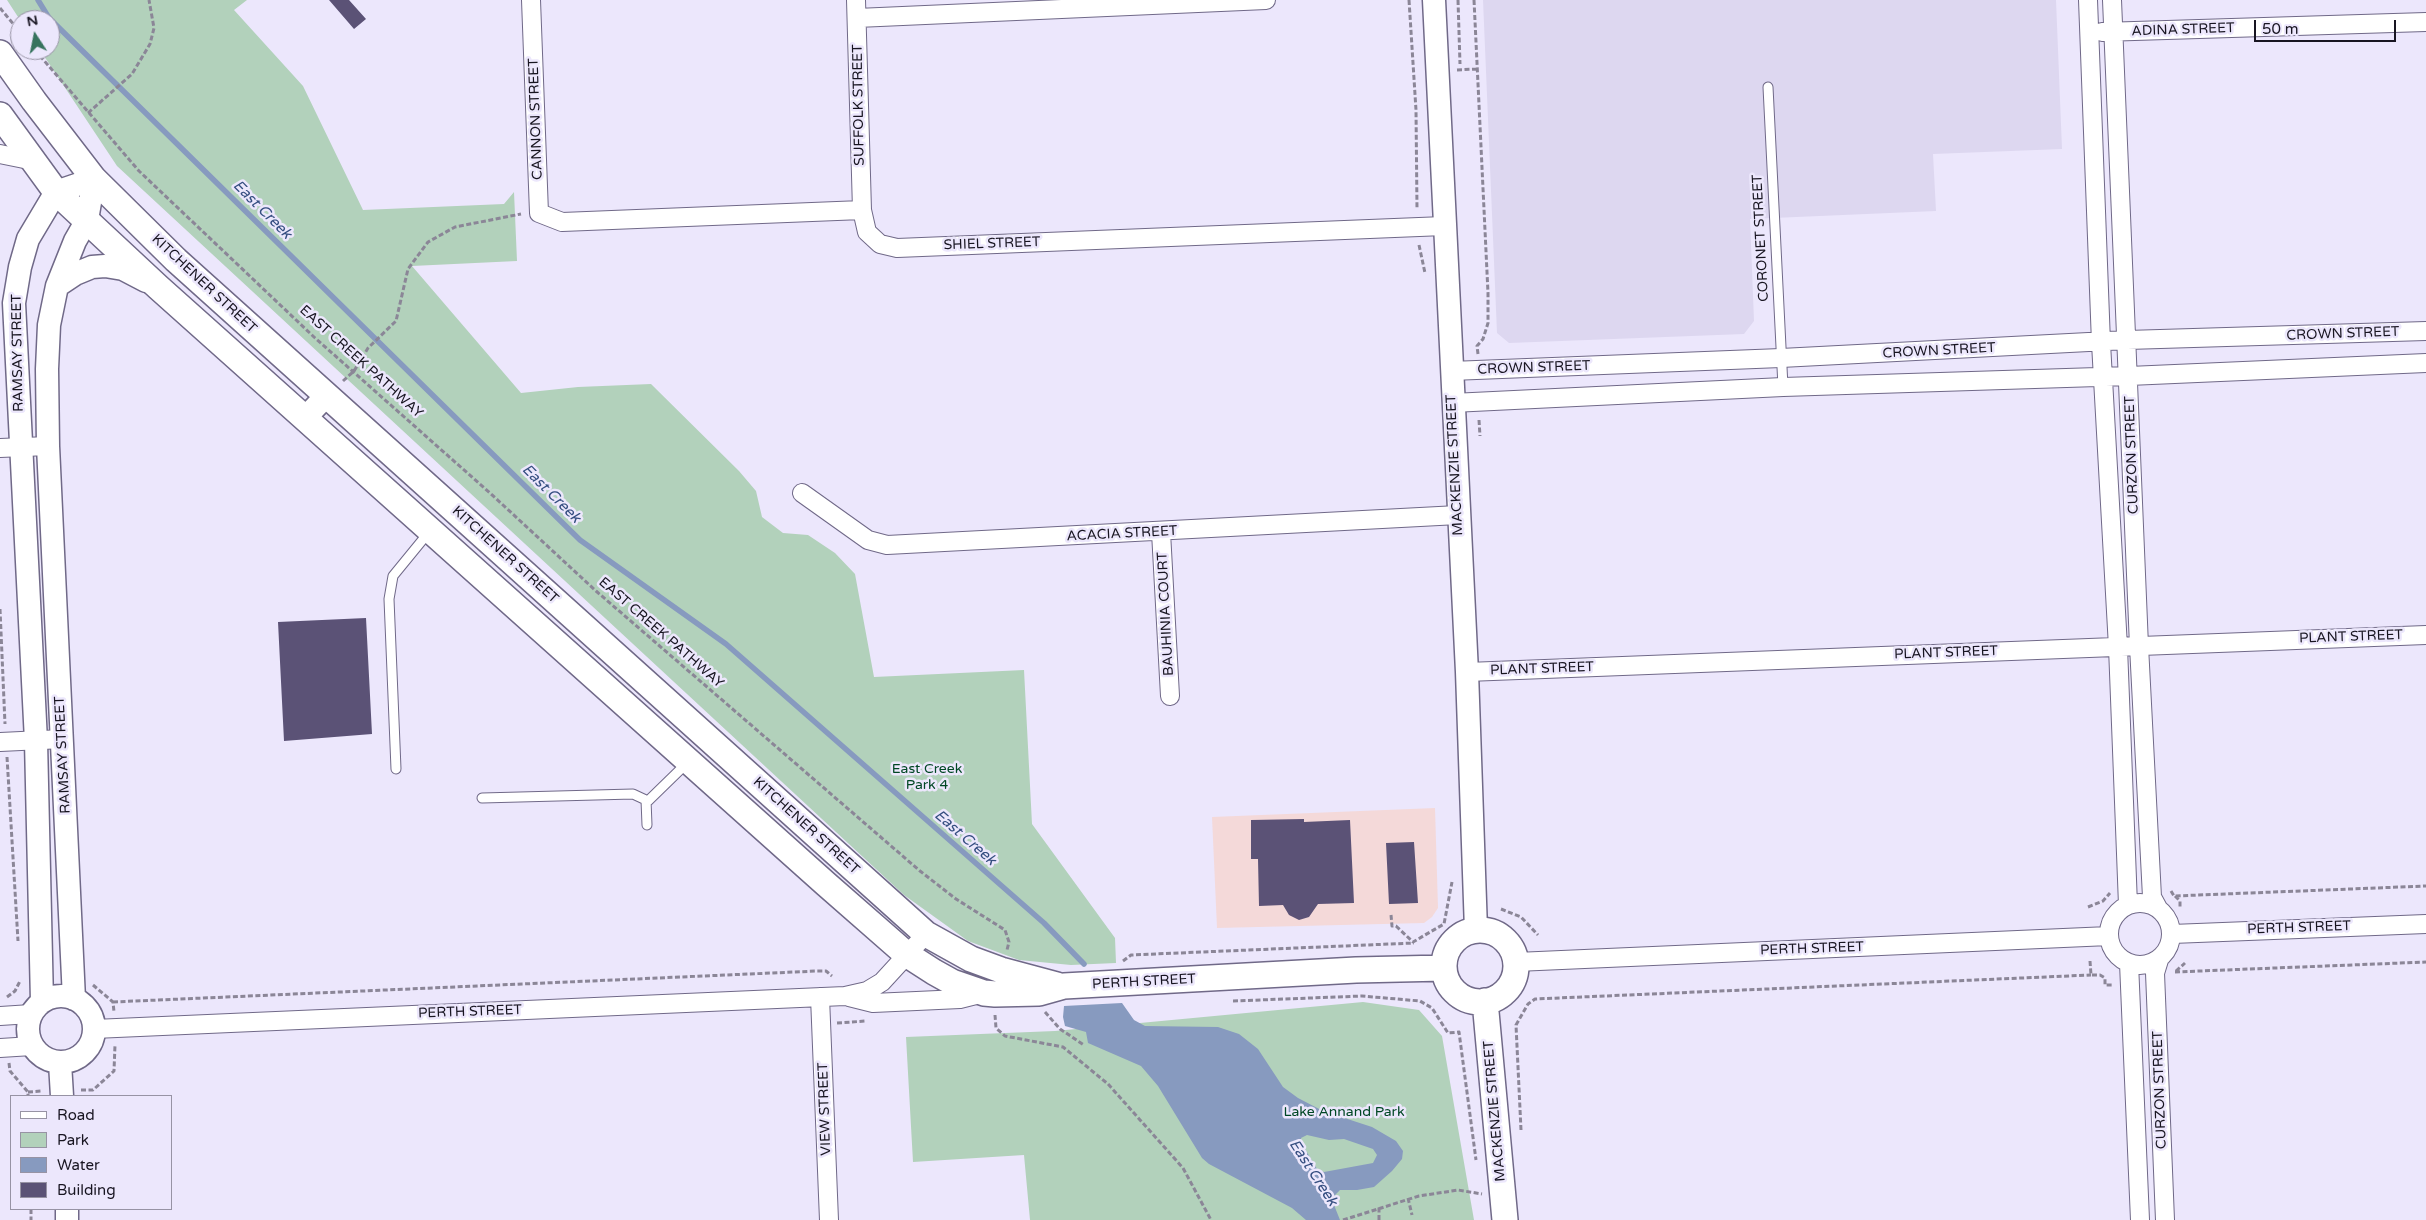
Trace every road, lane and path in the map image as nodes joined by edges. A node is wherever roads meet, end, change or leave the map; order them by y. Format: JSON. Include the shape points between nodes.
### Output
{"nodes":[{"id":1,"x":149,"y":0,"type":"edge"},
{"id":2,"x":531,"y":0,"type":"edge"},
{"id":3,"x":856,"y":0,"type":"edge"},
{"id":4,"x":1266,"y":0,"type":"edge"},
{"id":5,"x":1409,"y":0,"type":"edge"},
{"id":6,"x":1434,"y":0,"type":"edge"},
{"id":7,"x":1458,"y":0,"type":"edge"},
{"id":8,"x":1474,"y":0,"type":"edge"},
{"id":9,"x":2088,"y":0,"type":"edge"},
{"id":10,"x":2112,"y":0,"type":"edge"},
{"id":11,"x":0,"y":8,"type":"edge"},
{"id":12,"x":857,"y":18,"type":"junction"},
{"id":13,"x":10,"y":20,"type":"edge"},
{"id":14,"x":2426,"y":22,"type":"edge"},
{"id":15,"x":2089,"y":32,"type":"junction"},
{"id":16,"x":2113,"y":32,"type":"junction"},
{"id":17,"x":0,"y":52,"type":"edge"},
{"id":18,"x":43,"y":60,"type":"edge"},
{"id":19,"x":1476,"y":68,"type":"junction"},
{"id":20,"x":1451,"y":70,"type":"dead end"},
{"id":21,"x":1460,"y":70,"type":"junction"},
{"id":22,"x":1768,"y":87,"type":"dead end"},
{"id":23,"x":88,"y":113,"type":"junction"},
{"id":24,"x":0,"y":115,"type":"edge"},
{"id":25,"x":0,"y":154,"type":"edge"},
{"id":26,"x":34,"y":162,"type":"junction"},
{"id":27,"x":94,"y":179,"type":"junction"},
{"id":28,"x":56,"y":192,"type":"junction"},
{"id":29,"x":862,"y":210,"type":"junction"},
{"id":30,"x":540,"y":213,"type":"junction"},
{"id":31,"x":87,"y":220,"type":"junction"},
{"id":32,"x":1444,"y":226,"type":"junction"},
{"id":33,"x":1418,"y":227,"type":"junction"},
{"id":34,"x":1427,"y":277,"type":"dead end"},
{"id":35,"x":57,"y":286,"type":"junction"},
{"id":36,"x":158,"y":287,"type":"junction"},
{"id":37,"x":2426,"y":331,"type":"edge"},
{"id":38,"x":2128,"y":340,"type":"junction"},
{"id":39,"x":2101,"y":343,"type":"junction"},
{"id":40,"x":1781,"y":358,"type":"junction"},
{"id":41,"x":2426,"y":363,"type":"edge"},
{"id":42,"x":1477,"y":370,"type":"junction"},
{"id":43,"x":354,"y":371,"type":"junction"},
{"id":44,"x":1451,"y":371,"type":"junction"},
{"id":45,"x":2103,"y":376,"type":"junction"},
{"id":46,"x":2129,"y":376,"type":"junction"},
{"id":47,"x":1783,"y":387,"type":"junction"},
{"id":48,"x":327,"y":395,"type":"junction"},
{"id":49,"x":1479,"y":402,"type":"junction"},
{"id":50,"x":1452,"y":403,"type":"junction"},
{"id":51,"x":306,"y":418,"type":"junction"},
{"id":52,"x":1480,"y":436,"type":"dead end"},
{"id":53,"x":48,"y":446,"type":"junction"},
{"id":54,"x":10,"y":448,"type":"edge"},
{"id":55,"x":802,"y":493,"type":"dead end"},
{"id":56,"x":1458,"y":516,"type":"junction"},
{"id":57,"x":430,"y":530,"type":"junction"},
{"id":58,"x":1161,"y":532,"type":"junction"},
{"id":59,"x":0,"y":609,"type":"edge"},
{"id":60,"x":2426,"y":634,"type":"edge"},
{"id":61,"x":2139,"y":646,"type":"junction"},
{"id":62,"x":2118,"y":647,"type":"junction"},
{"id":63,"x":1467,"y":672,"type":"junction"},
{"id":64,"x":1170,"y":696,"type":"dead end"},
{"id":65,"x":63,"y":739,"type":"junction"},
{"id":66,"x":36,"y":741,"type":"junction"},
{"id":67,"x":3,"y":742,"type":"edge"},
{"id":68,"x":689,"y":761,"type":"junction"},
{"id":69,"x":396,"y":770,"type":"dead end"},
{"id":70,"x":482,"y":798,"type":"dead end"},
{"id":71,"x":646,"y":800,"type":"junction"},
{"id":72,"x":647,"y":825,"type":"dead end"},
{"id":73,"x":1453,"y":878,"type":"dead end"},
{"id":74,"x":2426,"y":886,"type":"edge"},
{"id":75,"x":2163,"y":888,"type":"dead end"},
{"id":76,"x":2112,"y":889,"type":"dead end"},
{"id":77,"x":2174,"y":896,"type":"junction"},
{"id":78,"x":2128,"y":905,"type":"junction"},
{"id":79,"x":2088,"y":907,"type":"dead end"},
{"id":80,"x":2180,"y":907,"type":"dead end"},
{"id":81,"x":2158,"y":908,"type":"junction"},
{"id":82,"x":1501,"y":909,"type":"dead end"},
{"id":83,"x":1391,"y":915,"type":"dead end"},
{"id":84,"x":2426,"y":924,"type":"edge"},
{"id":85,"x":1476,"y":930,"type":"junction"},
{"id":86,"x":926,"y":934,"type":"junction"},
{"id":87,"x":2172,"y":934,"type":"junction"},
{"id":88,"x":1538,"y":935,"type":"dead end"},
{"id":89,"x":2109,"y":936,"type":"junction"},
{"id":90,"x":1413,"y":942,"type":"junction"},
{"id":91,"x":18,"y":945,"type":"dead end"},
{"id":92,"x":1417,"y":948,"type":"dead end"},
{"id":93,"x":906,"y":954,"type":"junction"},
{"id":94,"x":2159,"y":960,"type":"junction"},
{"id":95,"x":1516,"y":962,"type":"junction"},
{"id":96,"x":2090,"y":962,"type":"dead end"},
{"id":97,"x":2426,"y":962,"type":"edge"},
{"id":98,"x":2129,"y":963,"type":"junction"},
{"id":99,"x":2185,"y":963,"type":"dead end"},
{"id":100,"x":1444,"y":968,"type":"junction"},
{"id":101,"x":1001,"y":970,"type":"junction"},
{"id":102,"x":2176,"y":971,"type":"junction"},
{"id":103,"x":1117,"y":975,"type":"junction"},
{"id":104,"x":2091,"y":975,"type":"junction"},
{"id":105,"x":832,"y":976,"type":"dead end"},
{"id":106,"x":2173,"y":976,"type":"dead end"},
{"id":107,"x":93,"y":984,"type":"dead end"},
{"id":108,"x":1064,"y":986,"type":"junction"},
{"id":109,"x":2118,"y":986,"type":"dead end"},
{"id":110,"x":990,"y":994,"type":"junction"},
{"id":111,"x":846,"y":996,"type":"junction"},
{"id":112,"x":820,"y":997,"type":"junction"},
{"id":113,"x":74,"y":998,"type":"junction"},
{"id":114,"x":1225,"y":1001,"type":"dead end"},
{"id":115,"x":1485,"y":1001,"type":"junction"},
{"id":116,"x":113,"y":1002,"type":"junction"},
{"id":117,"x":1042,"y":1007,"type":"dead end"},
{"id":118,"x":36,"y":1008,"type":"junction"},
{"id":119,"x":0,"y":1016,"type":"edge"},
{"id":120,"x":104,"y":1028,"type":"junction"},
{"id":121,"x":1084,"y":1045,"type":"dead end"},
{"id":122,"x":32,"y":1046,"type":"junction"},
{"id":123,"x":4,"y":1048,"type":"edge"},
{"id":124,"x":60,"y":1063,"type":"junction"},
{"id":125,"x":62,"y":1093,"type":"edge"},
{"id":126,"x":28,"y":1094,"type":"edge"},
{"id":127,"x":1521,"y":1132,"type":"dead end"},
{"id":128,"x":1476,"y":1167,"type":"dead end"},
{"id":129,"x":1479,"y":1185,"type":"dead end"},
{"id":130,"x":1487,"y":1196,"type":"junction"},
{"id":131,"x":1408,"y":1198,"type":"junction"},
{"id":132,"x":1379,"y":1207,"type":"junction"},
{"id":133,"x":1412,"y":1215,"type":"dead end"},
{"id":134,"x":829,"y":1220,"type":"edge"},
{"id":135,"x":1211,"y":1220,"type":"edge"},
{"id":136,"x":1344,"y":1220,"type":"edge"},
{"id":137,"x":1379,"y":1220,"type":"edge"},
{"id":138,"x":1505,"y":1220,"type":"edge"},
{"id":139,"x":2140,"y":1220,"type":"edge"},
{"id":140,"x":2166,"y":1220,"type":"edge"}],
"edges":[{"from":1,"to":23,"type":"path","via":[[154,28],[150,44],[129,77]]},
{"from":2,"to":30,"type":"street","name":"CANNON STREET"},
{"from":3,"to":12,"type":"street","name":"SUFFOLK STREET"},
{"from":4,"to":12,"type":"street"},
{"from":5,"to":33,"type":"path","via":[[1416,110]]},
{"from":6,"to":32,"type":"street","name":"MACKENZIE STREET"},
{"from":7,"to":21,"type":"path"},
{"from":8,"to":19,"type":"path"},
{"from":9,"to":15,"type":"street","name":"CURZON STREET"},
{"from":10,"to":16,"type":"street","name":"CURZON STREET"},
{"from":11,"to":13,"type":"path"},
{"from":12,"to":29,"type":"street","name":"SUFFOLK STREET"},
{"from":14,"to":16,"type":"street","name":"ADINA STREET"},
{"from":15,"to":16,"type":"street","name":"ADINA STREET"},
{"from":15,"to":39,"type":"street","name":"CURZON STREET"},
{"from":16,"to":38,"type":"street","name":"CURZON STREET"},
{"from":17,"to":27,"type":"main road","name":"KITCHENER STREET"},
{"from":18,"to":23,"type":"path","name":"EAST CREEK PATHWAY"},
{"from":19,"to":21,"type":"path"},
{"from":19,"to":42,"type":"path","via":[[1488,313],[1488,323],[1477,346]]},
{"from":20,"to":21,"type":"path"},
{"from":22,"to":40,"type":"lane","name":"CORONET STREET"},
{"from":23,"to":43,"type":"path","name":"EAST CREEK PATHWAY","via":[[139,171]]},
{"from":24,"to":26,"type":"main road"},
{"from":25,"to":26,"type":"street"},
{"from":26,"to":28,"type":"main road"},
{"from":27,"to":28,"type":"street"},
{"from":27,"to":31,"type":"street","name":"RAMSAY STREET"},
{"from":27,"to":48,"type":"main road","name":"KITCHENER STREET","via":[[176,260]]},
{"from":28,"to":31,"type":"main road"},
{"from":28,"to":54,"type":"street","name":"RAMSAY STREET","via":[[28,239],[20,266]]},
{"from":29,"to":30,"type":"street","via":[[562,222]]},
{"from":29,"to":33,"type":"street","name":"SHIEL STREET","via":[[867,232],[880,244],[898,248]]},
{"from":30,"to":43,"type":"path","via":[[505,216],[456,228],[428,242],[408,269],[396,321],[368,348]]},
{"from":31,"to":35,"type":"street","name":"RAMSAY STREET"},
{"from":31,"to":36,"type":"main road"},
{"from":32,"to":33,"type":"street","name":"SHIEL STREET"},
{"from":32,"to":44,"type":"street","name":"MACKENZIE STREET"},
{"from":33,"to":34,"type":"path","via":[[1420,256]]},
{"from":35,"to":36,"type":"street","via":[[75,274],[105,266],[123,269]]},
{"from":35,"to":53,"type":"street","name":"RAMSAY STREET","via":[[49,325]]},
{"from":36,"to":51,"type":"main road"},
{"from":37,"to":38,"type":"street","name":"CROWN STREET"},
{"from":38,"to":39,"type":"street","name":"CROWN STREET"},
{"from":38,"to":46,"type":"street","name":"CURZON STREET"},
{"from":39,"to":40,"type":"street","name":"CROWN STREET"},
{"from":39,"to":45,"type":"street","name":"CURZON STREET"},
{"from":40,"to":42,"type":"street","name":"CROWN STREET"},
{"from":40,"to":47,"type":"lane","name":"CORONET STREET"},
{"from":41,"to":46,"type":"street"},
{"from":42,"to":44,"type":"street","name":"CROWN STREET"},
{"from":43,"to":101,"type":"path","name":"EAST CREEK PATHWAY","via":[[596,591],[920,871],[956,900],[1005,930],[1009,942]]},
{"from":44,"to":50,"type":"street","name":"MACKENZIE STREET"},
{"from":45,"to":46,"type":"street"},
{"from":45,"to":47,"type":"street"},
{"from":45,"to":62,"type":"street","name":"CURZON STREET"},
{"from":46,"to":61,"type":"street","name":"CURZON STREET"},
{"from":47,"to":49,"type":"street"},
{"from":48,"to":51,"type":"street"},
{"from":48,"to":86,"type":"main road","name":"KITCHENER STREET"},
{"from":49,"to":50,"type":"street"},
{"from":49,"to":52,"type":"path"},
{"from":50,"to":56,"type":"street","name":"MACKENZIE STREET"},
{"from":51,"to":57,"type":"main road"},
{"from":53,"to":54,"type":"street"},
{"from":53,"to":65,"type":"street","name":"RAMSAY STREET"},
{"from":54,"to":66,"type":"street","name":"RAMSAY STREET"},
{"from":55,"to":58,"type":"street","name":"ACACIA STREET","via":[[868,540],[887,545]]},
{"from":56,"to":58,"type":"street","name":"ACACIA STREET"},
{"from":56,"to":63,"type":"street","name":"MACKENZIE STREET"},
{"from":57,"to":68,"type":"main road"},
{"from":57,"to":69,"type":"lane","via":[[393,576],[388,599]]},
{"from":58,"to":64,"type":"street","name":"BAUHINIA COURT"},
{"from":59,"to":67,"type":"path"},
{"from":60,"to":61,"type":"street","name":"PLANT STREET"},
{"from":61,"to":62,"type":"street","name":"PLANT STREET"},
{"from":61,"to":81,"type":"street","name":"CURZON STREET","via":[[2152,897]]},
{"from":62,"to":63,"type":"street","name":"PLANT STREET"},
{"from":62,"to":78,"type":"street","name":"CURZON STREET"},
{"from":63,"to":85,"type":"street","name":"MACKENZIE STREET"},
{"from":65,"to":66,"type":"street"},
{"from":65,"to":113,"type":"street","name":"RAMSAY STREET"},
{"from":66,"to":67,"type":"street"},
{"from":66,"to":118,"type":"street","name":"RAMSAY STREET"},
{"from":67,"to":91,"type":"path"},
{"from":68,"to":71,"type":"lane"},
{"from":68,"to":93,"type":"main road"},
{"from":70,"to":71,"type":"lane","via":[[633,794]]},
{"from":71,"to":72,"type":"lane"},
{"from":73,"to":90,"type":"path","via":[[1444,924]]},
{"from":74,"to":77,"type":"path"},
{"from":75,"to":77,"type":"path"},
{"from":76,"to":79,"type":"path","via":[[2102,901]]},
{"from":77,"to":80,"type":"path","via":[[2180,901]]},
{"from":78,"to":81,"type":"street","via":[[2138,903]]},
{"from":78,"to":89,"type":"street","via":[[2114,917]]},
{"from":81,"to":87,"type":"street","via":[[2168,919]]},
{"from":82,"to":88,"type":"path","via":[[1521,917]]},
{"from":83,"to":90,"type":"path","via":[[1392,926]]},
{"from":84,"to":87,"type":"street","name":"PERTH STREET"},
{"from":85,"to":95,"type":"main road","via":[[1486,930],[1503,937],[1510,944]]},
{"from":85,"to":100,"type":"main road","via":[[1465,933],[1449,947]]},
{"from":86,"to":93,"type":"street","name":"PERTH STREET"},
{"from":86,"to":101,"type":"main road","name":"KITCHENER STREET","via":[[971,959]]},
{"from":87,"to":94,"type":"street","via":[[2168,948]]},
{"from":89,"to":95,"type":"street","name":"PERTH STREET"},
{"from":89,"to":98,"type":"street","via":[[2117,955]]},
{"from":90,"to":92,"type":"path"},
{"from":90,"to":103,"type":"path","via":[[1130,955]]},
{"from":93,"to":110,"type":"main road","via":[[952,982]]},
{"from":93,"to":111,"type":"street","name":"PERTH STREET","via":[[882,982],[867,991]]},
{"from":94,"to":98,"type":"street","via":[[2139,966]]},
{"from":94,"to":140,"type":"street","name":"CURZON STREET","via":[[2155,973]]},
{"from":95,"to":115,"type":"main road","via":[[1514,978],[1506,991]]},
{"from":96,"to":104,"type":"path"},
{"from":97,"to":102,"type":"path"},
{"from":98,"to":139,"type":"street","name":"CURZON STREET"},
{"from":99,"to":102,"type":"path"},
{"from":100,"to":103,"type":"main road","name":"PERTH STREET"},
{"from":100,"to":115,"type":"main road","via":[[1454,990],[1468,999]]},
{"from":101,"to":108,"type":"main road","name":"KITCHENER STREET"},
{"from":102,"to":106,"type":"path"},
{"from":103,"to":108,"type":"main road","name":"PERTH STREET"},
{"from":104,"to":109,"type":"path","via":[[2100,975],[2105,984]]},
{"from":104,"to":127,"type":"path","via":[[1535,999],[1528,1004],[1516,1025]]},
{"from":105,"to":116,"type":"path","via":[[826,970]]},
{"from":107,"to":116,"type":"path"},
{"from":108,"to":110,"type":"main road","name":"PERTH STREET","via":[[1039,993]]},
{"from":110,"to":111,"type":"street","name":"PERTH STREET","via":[[960,999],[873,1003]]},
{"from":110,"to":135,"type":"path","via":[[996,1028],[1005,1036],[1063,1047],[1108,1084],[1182,1168]]},
{"from":111,"to":112,"type":"street","name":"PERTH STREET"},
{"from":112,"to":120,"type":"street","name":"PERTH STREET"},
{"from":112,"to":134,"type":"street","name":"VIEW STREET"},
{"from":113,"to":118,"type":"street","via":[[58,996]]},
{"from":113,"to":120,"type":"street"},
{"from":114,"to":128,"type":"path","via":[[1362,996],[1420,1001],[1432,1008],[1448,1033],[1459,1032]]},
{"from":115,"to":130,"type":"main road","name":"MACKENZIE STREET"},
{"from":116,"to":120,"type":"path"},
{"from":117,"to":121,"type":"path","via":[[1050,1020]]},
{"from":118,"to":119,"type":"street"},
{"from":118,"to":122,"type":"street","via":[[27,1030]]},
{"from":120,"to":124,"type":"street","via":[[82,1055]]},
{"from":120,"to":125,"type":"path","via":[[114,1071],[93,1090]]},
{"from":122,"to":123,"type":"street"},
{"from":122,"to":124,"type":"street","via":[[41,1057]]},
{"from":123,"to":126,"type":"path","via":[[10,1071]]},
{"from":124,"to":125,"type":"street"},
{"from":125,"to":126,"type":"path"},
{"from":129,"to":130,"type":"path"},
{"from":130,"to":131,"type":"path","via":[[1458,1190]]},
{"from":130,"to":138,"type":"main road","name":"MACKENZIE STREET"},
{"from":131,"to":132,"type":"path"},
{"from":131,"to":133,"type":"path"},
{"from":132,"to":136,"type":"path"},
{"from":132,"to":137,"type":"path"}]}
